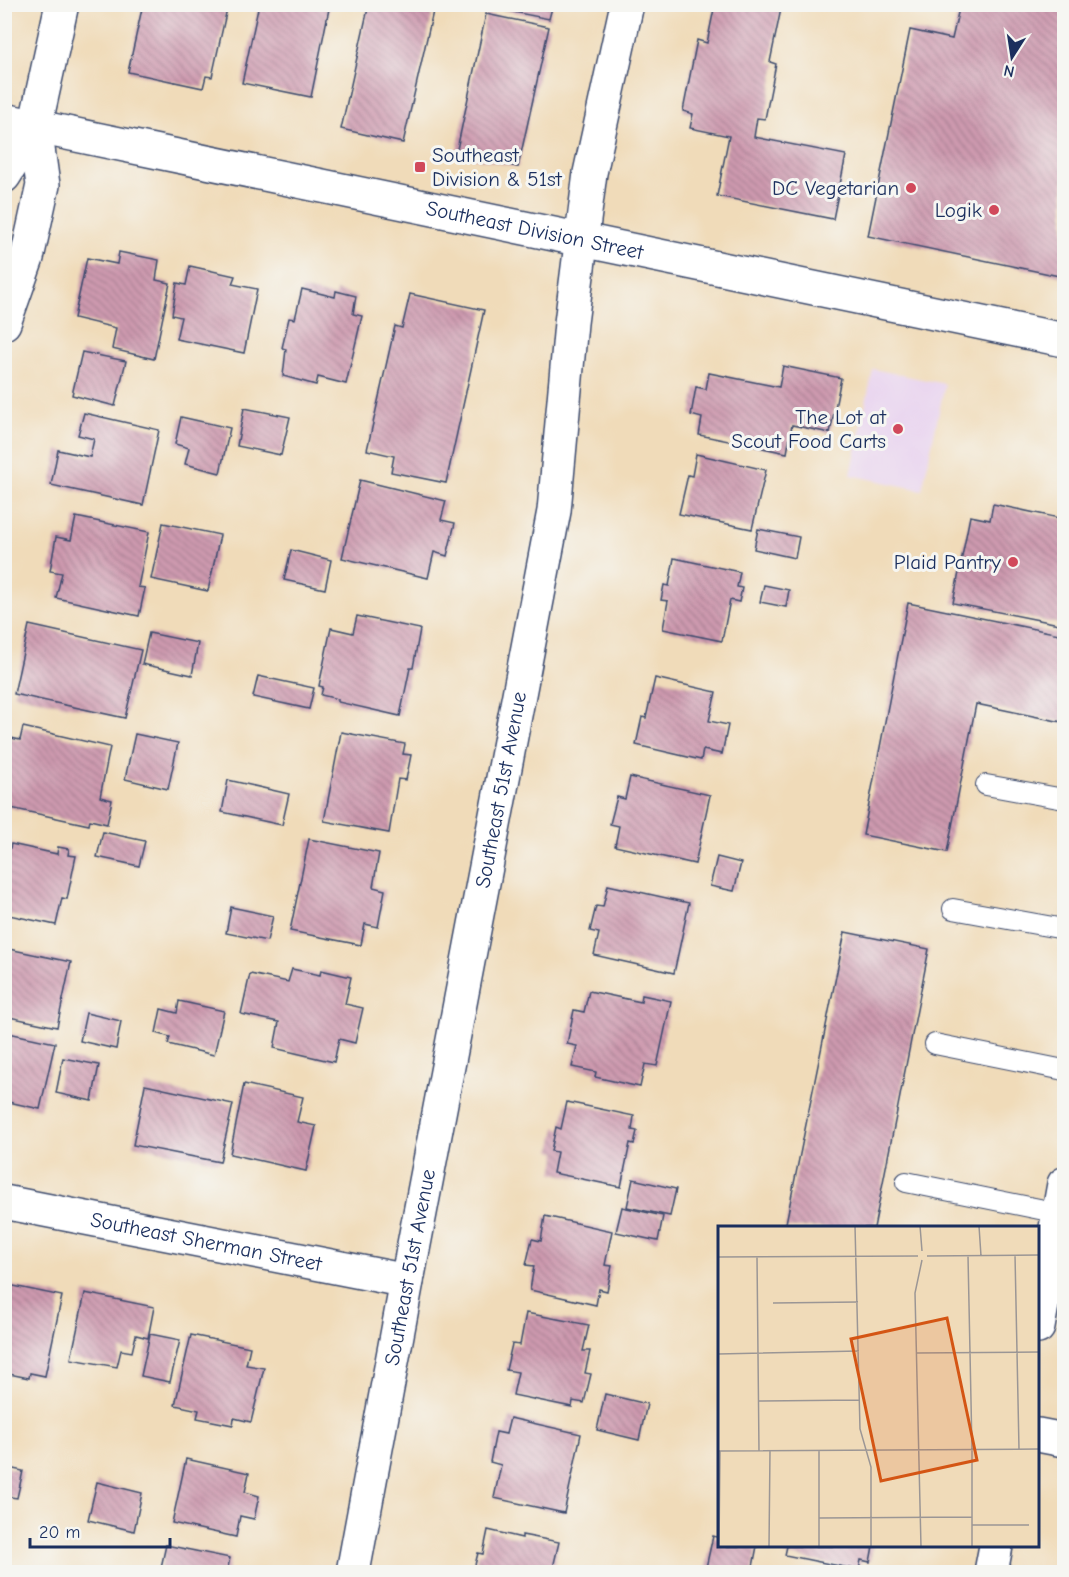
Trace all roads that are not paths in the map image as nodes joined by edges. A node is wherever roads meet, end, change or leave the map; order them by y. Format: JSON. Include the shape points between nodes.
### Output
{"nodes":[{"id":1,"x":62,"y":4,"type":"edge"},
{"id":2,"x":627,"y":4,"type":"edge"},
{"id":3,"x":20,"y":124,"type":"edge"},
{"id":4,"x":4,"y":176,"type":"edge"},
{"id":5,"x":582,"y":240,"type":"junction"},
{"id":6,"x":4,"y":323,"type":"edge"},
{"id":7,"x":1065,"y":340,"type":"edge"},
{"id":8,"x":986,"y":785,"type":"dead end"},
{"id":9,"x":1065,"y":799,"type":"edge"},
{"id":10,"x":953,"y":909,"type":"dead end"},
{"id":11,"x":1065,"y":929,"type":"edge"},
{"id":12,"x":935,"y":1044,"type":"dead end"},
{"id":13,"x":1065,"y":1070,"type":"edge"},
{"id":14,"x":906,"y":1182,"type":"dead end"},
{"id":15,"x":1062,"y":1199,"type":"edge"},
{"id":16,"x":4,"y":1202,"type":"edge"},
{"id":17,"x":407,"y":1281,"type":"junction"},
{"id":18,"x":1039,"y":1322,"type":"edge"},
{"id":19,"x":1039,"y":1435,"type":"edge"},
{"id":20,"x":1065,"y":1440,"type":"edge"},
{"id":21,"x":996,"y":1547,"type":"edge"},
{"id":22,"x":353,"y":1572,"type":"edge"},
{"id":23,"x":991,"y":1572,"type":"edge"}],
"edges":[{"from":1,"to":3,"type":"street"},
{"from":2,"to":5,"type":"street","name":"Southeast 51st Avenue","via":[[590,173]]},
{"from":3,"to":4,"type":"street"},
{"from":3,"to":5,"type":"street","name":"Southeast Division Street"},
{"from":3,"to":6,"type":"street","via":[[43,185],[27,258]]},
{"from":5,"to":7,"type":"street","name":"Southeast Division Street"},
{"from":5,"to":17,"type":"street","name":"Southeast 51st Avenue","via":[[554,511]]},
{"from":8,"to":9,"type":"lane"},
{"from":10,"to":11,"type":"lane"},
{"from":12,"to":13,"type":"lane"},
{"from":14,"to":15,"type":"lane"},
{"from":15,"to":18,"type":"street"},
{"from":16,"to":17,"type":"street","name":"Southeast Sherman Street"},
{"from":17,"to":22,"type":"street","name":"Southeast 51st Avenue"},
{"from":19,"to":20,"type":"street"},
{"from":21,"to":23,"type":"street"}]}
